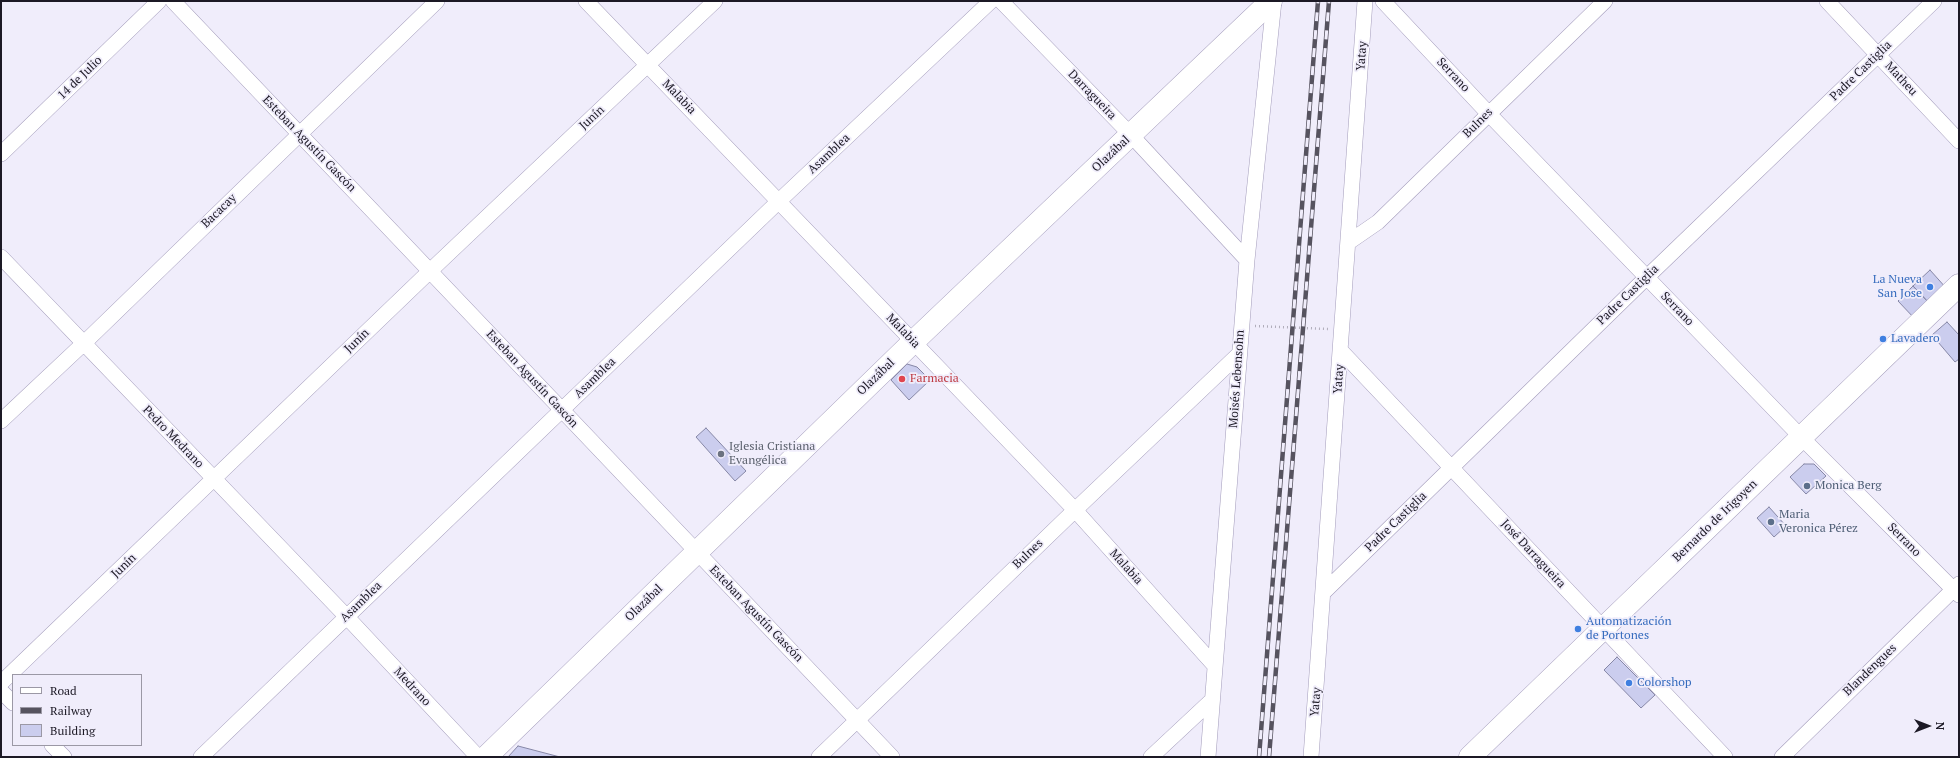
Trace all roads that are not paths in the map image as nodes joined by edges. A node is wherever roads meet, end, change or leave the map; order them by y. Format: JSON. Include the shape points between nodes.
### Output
{"nodes":[{"id":1,"x":159,"y":1,"type":"edge"},
{"id":2,"x":173,"y":1,"type":"edge"},
{"id":3,"x":437,"y":1,"type":"edge"},
{"id":4,"x":586,"y":1,"type":"edge"},
{"id":5,"x":715,"y":1,"type":"edge"},
{"id":6,"x":991,"y":1,"type":"edge"},
{"id":7,"x":1001,"y":1,"type":"edge"},
{"id":8,"x":1272,"y":1,"type":"edge"},
{"id":9,"x":1365,"y":1,"type":"edge"},
{"id":10,"x":1383,"y":1,"type":"edge"},
{"id":11,"x":1605,"y":1,"type":"edge"},
{"id":12,"x":1827,"y":1,"type":"edge"},
{"id":13,"x":1934,"y":1,"type":"edge"},
{"id":14,"x":1878,"y":55,"type":"junction"},
{"id":15,"x":648,"y":64,"type":"junction"},
{"id":16,"x":1488,"y":113,"type":"junction"},
{"id":17,"x":300,"y":134,"type":"junction"},
{"id":18,"x":1131,"y":135,"type":"junction"},
{"id":19,"x":1959,"y":141,"type":"edge"},
{"id":20,"x":1,"y":154,"type":"edge"},
{"id":21,"x":779,"y":200,"type":"junction"},
{"id":22,"x":1349,"y":242,"type":"junction"},
{"id":23,"x":1,"y":257,"type":"edge"},
{"id":24,"x":1247,"y":260,"type":"junction"},
{"id":25,"x":430,"y":271,"type":"junction"},
{"id":26,"x":1647,"y":277,"type":"junction"},
{"id":27,"x":1959,"y":285,"type":"edge"},
{"id":28,"x":913,"y":342,"type":"junction"},
{"id":29,"x":83,"y":344,"type":"junction"},
{"id":30,"x":1341,"y":351,"type":"junction"},
{"id":31,"x":1239,"y":354,"type":"junction"},
{"id":32,"x":562,"y":411,"type":"junction"},
{"id":33,"x":1,"y":420,"type":"edge"},
{"id":34,"x":1802,"y":438,"type":"junction"},
{"id":35,"x":1452,"y":467,"type":"junction"},
{"id":36,"x":214,"y":479,"type":"junction"},
{"id":37,"x":1075,"y":510,"type":"junction"},
{"id":38,"x":696,"y":552,"type":"junction"},
{"id":39,"x":1957,"y":590,"type":"edge"},
{"id":40,"x":1324,"y":592,"type":"junction"},
{"id":41,"x":346,"y":616,"type":"junction"},
{"id":42,"x":1603,"y":628,"type":"junction"},
{"id":43,"x":1215,"y":666,"type":"junction"},
{"id":44,"x":1,"y":683,"type":"edge"},
{"id":45,"x":1,"y":691,"type":"edge"},
{"id":46,"x":1212,"y":700,"type":"junction"},
{"id":47,"x":12,"y":702,"type":"edge"},
{"id":48,"x":857,"y":720,"type":"junction"},
{"id":49,"x":53,"y":746,"type":"edge"},
{"id":50,"x":64,"y":757,"type":"edge"},
{"id":51,"x":201,"y":757,"type":"edge"},
{"id":52,"x":478,"y":757,"type":"edge"},
{"id":53,"x":486,"y":757,"type":"edge"},
{"id":54,"x":819,"y":757,"type":"edge"},
{"id":55,"x":892,"y":757,"type":"edge"},
{"id":56,"x":1151,"y":757,"type":"edge"},
{"id":57,"x":1208,"y":757,"type":"edge"},
{"id":58,"x":1311,"y":757,"type":"edge"},
{"id":59,"x":1470,"y":757,"type":"edge"},
{"id":60,"x":1725,"y":757,"type":"edge"},
{"id":61,"x":1782,"y":757,"type":"edge"}],
"edges":[{"from":1,"to":20,"type":"street","name":"14 de Julio"},
{"from":2,"to":17,"type":"street","name":"Esteban Agustín Gascón"},
{"from":3,"to":17,"type":"street","name":"Bacacay"},
{"from":4,"to":15,"type":"street","name":"Malabia"},
{"from":5,"to":15,"type":"street","name":"Junín"},
{"from":6,"to":21,"type":"street","name":"Asamblea"},
{"from":7,"to":18,"type":"street","name":"Darragueira"},
{"from":8,"to":18,"type":"street","name":"Olazábal"},
{"from":8,"to":24,"type":"street","name":"Moisés Lebensohn"},
{"from":9,"to":22,"type":"street","name":"Yatay"},
{"from":10,"to":16,"type":"street","name":"Serrano"},
{"from":11,"to":16,"type":"street","name":"Bulnes"},
{"from":12,"to":14,"type":"street","name":"Matheu"},
{"from":13,"to":14,"type":"street","name":"Padre Castiglia"},
{"from":14,"to":19,"type":"street","name":"Matheu"},
{"from":14,"to":26,"type":"street","name":"Padre Castiglia"},
{"from":15,"to":21,"type":"street","name":"Malabia"},
{"from":15,"to":25,"type":"street","name":"Junín"},
{"from":16,"to":22,"type":"street","name":"Bulnes","via":[[1378,222]]},
{"from":16,"to":26,"type":"street","name":"Serrano"},
{"from":17,"to":25,"type":"street","name":"Esteban Agustín Gascón"},
{"from":17,"to":29,"type":"street","name":"Bacacay"},
{"from":18,"to":24,"type":"street","name":"Darragueira"},
{"from":18,"to":28,"type":"street","name":"Olazábal"},
{"from":21,"to":28,"type":"street","name":"Malabia"},
{"from":21,"to":32,"type":"street","name":"Asamblea"},
{"from":22,"to":30,"type":"street","name":"Yatay"},
{"from":23,"to":29,"type":"street","name":"Pedro Medrano"},
{"from":24,"to":31,"type":"street","name":"Moisés Lebensohn"},
{"from":25,"to":32,"type":"street","name":"Esteban Agustín Gascón"},
{"from":25,"to":36,"type":"street","name":"Junín"},
{"from":26,"to":34,"type":"street","name":"Serrano"},
{"from":26,"to":35,"type":"street","name":"Padre Castiglia"},
{"from":27,"to":34,"type":"street","name":"Bernardo de Irigoyen"},
{"from":28,"to":37,"type":"street","name":"Malabia"},
{"from":28,"to":38,"type":"street","name":"Olazábal"},
{"from":29,"to":33,"type":"street","name":"Bacacay"},
{"from":29,"to":36,"type":"street","name":"Pedro Medrano"},
{"from":30,"to":35,"type":"street","name":"José Darragueira"},
{"from":30,"to":40,"type":"street","name":"Yatay"},
{"from":31,"to":37,"type":"street","name":"Bulnes"},
{"from":31,"to":43,"type":"street","name":"Moisés Lebensohn"},
{"from":32,"to":38,"type":"street","name":"Esteban Agustín Gascón"},
{"from":32,"to":41,"type":"street","name":"Asamblea"},
{"from":34,"to":39,"type":"street","name":"Serrano"},
{"from":34,"to":42,"type":"street","name":"Bernardo de Irigoyen"},
{"from":35,"to":40,"type":"street","name":"Padre Castiglia"},
{"from":35,"to":42,"type":"street","name":"José Darragueira"},
{"from":36,"to":41,"type":"street","name":"Pedro Medrano"},
{"from":36,"to":44,"type":"street","name":"Junín"},
{"from":37,"to":43,"type":"street","name":"Malabia"},
{"from":37,"to":48,"type":"street","name":"Bulnes"},
{"from":38,"to":48,"type":"street","name":"Esteban Agustín Gascón"},
{"from":38,"to":53,"type":"street","name":"Olazábal"},
{"from":39,"to":61,"type":"street","name":"Blandengues"},
{"from":40,"to":58,"type":"street","name":"Yatay"},
{"from":41,"to":51,"type":"street","name":"Asamblea"},
{"from":41,"to":52,"type":"street","name":"Medrano"},
{"from":42,"to":59,"type":"street","name":"Bernardo de Irigoyen"},
{"from":42,"to":60,"type":"street","name":"José Darragueira"},
{"from":43,"to":46,"type":"street","name":"Moisés Lebensohn"},
{"from":45,"to":47,"type":"street"},
{"from":46,"to":56,"type":"street"},
{"from":46,"to":57,"type":"street","name":"Moisés Lebensohn"},
{"from":48,"to":54,"type":"street","name":"Bulnes"},
{"from":48,"to":55,"type":"street","name":"Esteban Agustín Gascón"},
{"from":49,"to":50,"type":"street"}]}
